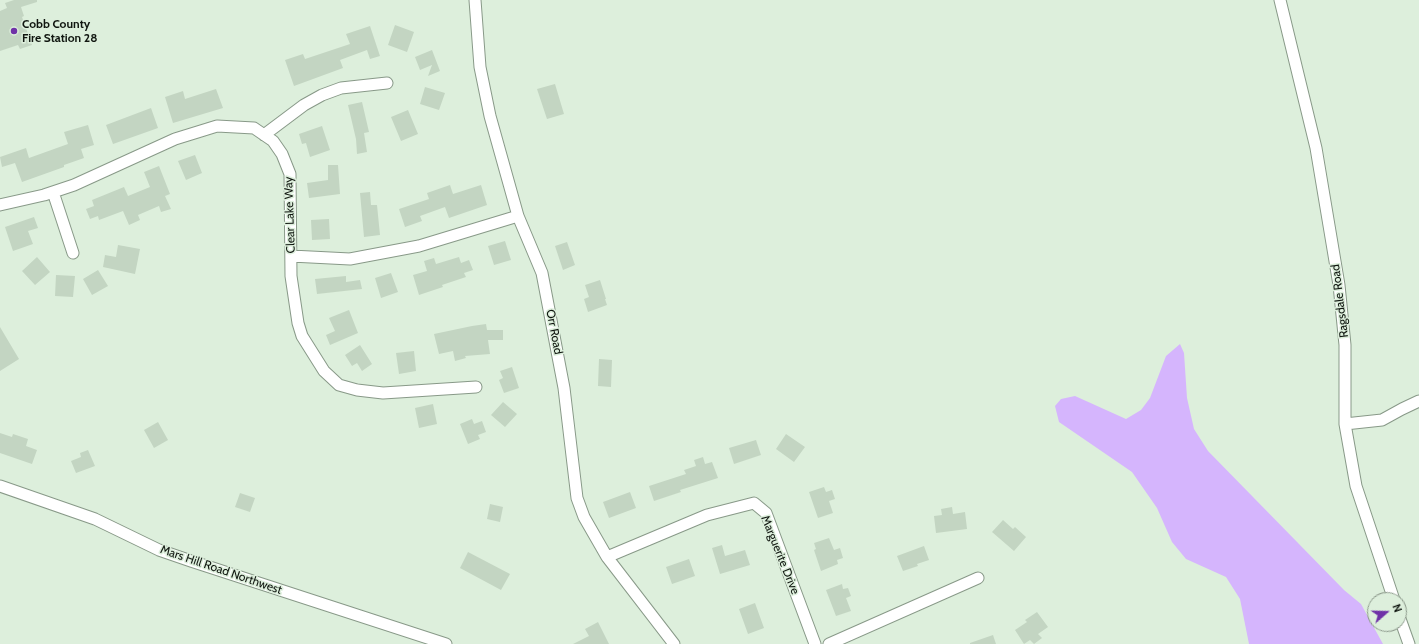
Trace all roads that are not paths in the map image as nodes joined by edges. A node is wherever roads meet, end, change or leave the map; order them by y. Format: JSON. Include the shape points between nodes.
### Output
{"nodes":[{"id":1,"x":476,"y":0,"type":"edge"},
{"id":2,"x":1280,"y":0,"type":"edge"},
{"id":3,"x":387,"y":83,"type":"dead end"},
{"id":4,"x":264,"y":135,"type":"junction"},
{"id":5,"x":54,"y":192,"type":"junction"},
{"id":6,"x":0,"y":205,"type":"edge"},
{"id":7,"x":518,"y":216,"type":"junction"},
{"id":8,"x":73,"y":253,"type":"dead end"},
{"id":9,"x":291,"y":256,"type":"junction"},
{"id":10,"x":476,"y":387,"type":"dead end"},
{"id":11,"x":1419,"y":401,"type":"edge"},
{"id":12,"x":1345,"y":424,"type":"junction"},
{"id":13,"x":0,"y":486,"type":"edge"},
{"id":14,"x":607,"y":557,"type":"junction"},
{"id":15,"x":978,"y":578,"type":"dead end"},
{"id":16,"x":1391,"y":592,"type":"edge"},
{"id":17,"x":1405,"y":632,"type":"edge"},
{"id":18,"x":446,"y":644,"type":"edge"},
{"id":19,"x":674,"y":644,"type":"edge"},
{"id":20,"x":815,"y":644,"type":"edge"},
{"id":21,"x":829,"y":644,"type":"edge"},
{"id":22,"x":1409,"y":644,"type":"edge"}],
"edges":[{"from":1,"to":7,"type":"street","name":"Orr Road","via":[[480,67],[488,109]]},
{"from":2,"to":12,"type":"street","name":"Ragsdale Road","via":[[1316,148],[1339,285],[1345,345]]},
{"from":3,"to":4,"type":"street","via":[[341,88],[322,95]]},
{"from":4,"to":5,"type":"street","name":"Clear Lake Way","via":[[254,128],[217,126],[175,139]]},
{"from":4,"to":9,"type":"street","name":"Clear Lake Way","via":[[273,141],[282,154],[290,174]]},
{"from":5,"to":6,"type":"street","name":"Clear Lake Way"},
{"from":5,"to":8,"type":"street"},
{"from":7,"to":9,"type":"street","via":[[419,246],[350,259]]},
{"from":7,"to":14,"type":"street","name":"Orr Road","via":[[542,272],[564,388],[578,498],[584,517]]},
{"from":9,"to":10,"type":"street","name":"Clear Lake Way","via":[[291,276],[302,336],[324,371],[339,385],[383,393]]},
{"from":11,"to":12,"type":"street","via":[[1382,420]]},
{"from":12,"to":16,"type":"street","name":"Ragsdale Road","via":[[1356,486]]},
{"from":13,"to":18,"type":"street","name":"Mars Hill Road Northwest","via":[[96,520],[159,550]]},
{"from":14,"to":19,"type":"street","name":"Orr Road"},
{"from":14,"to":20,"type":"street","name":"Marguerite Drive","via":[[706,516],[754,503],[766,513]]},
{"from":15,"to":21,"type":"street"},
{"from":17,"to":22,"type":"street"}]}
